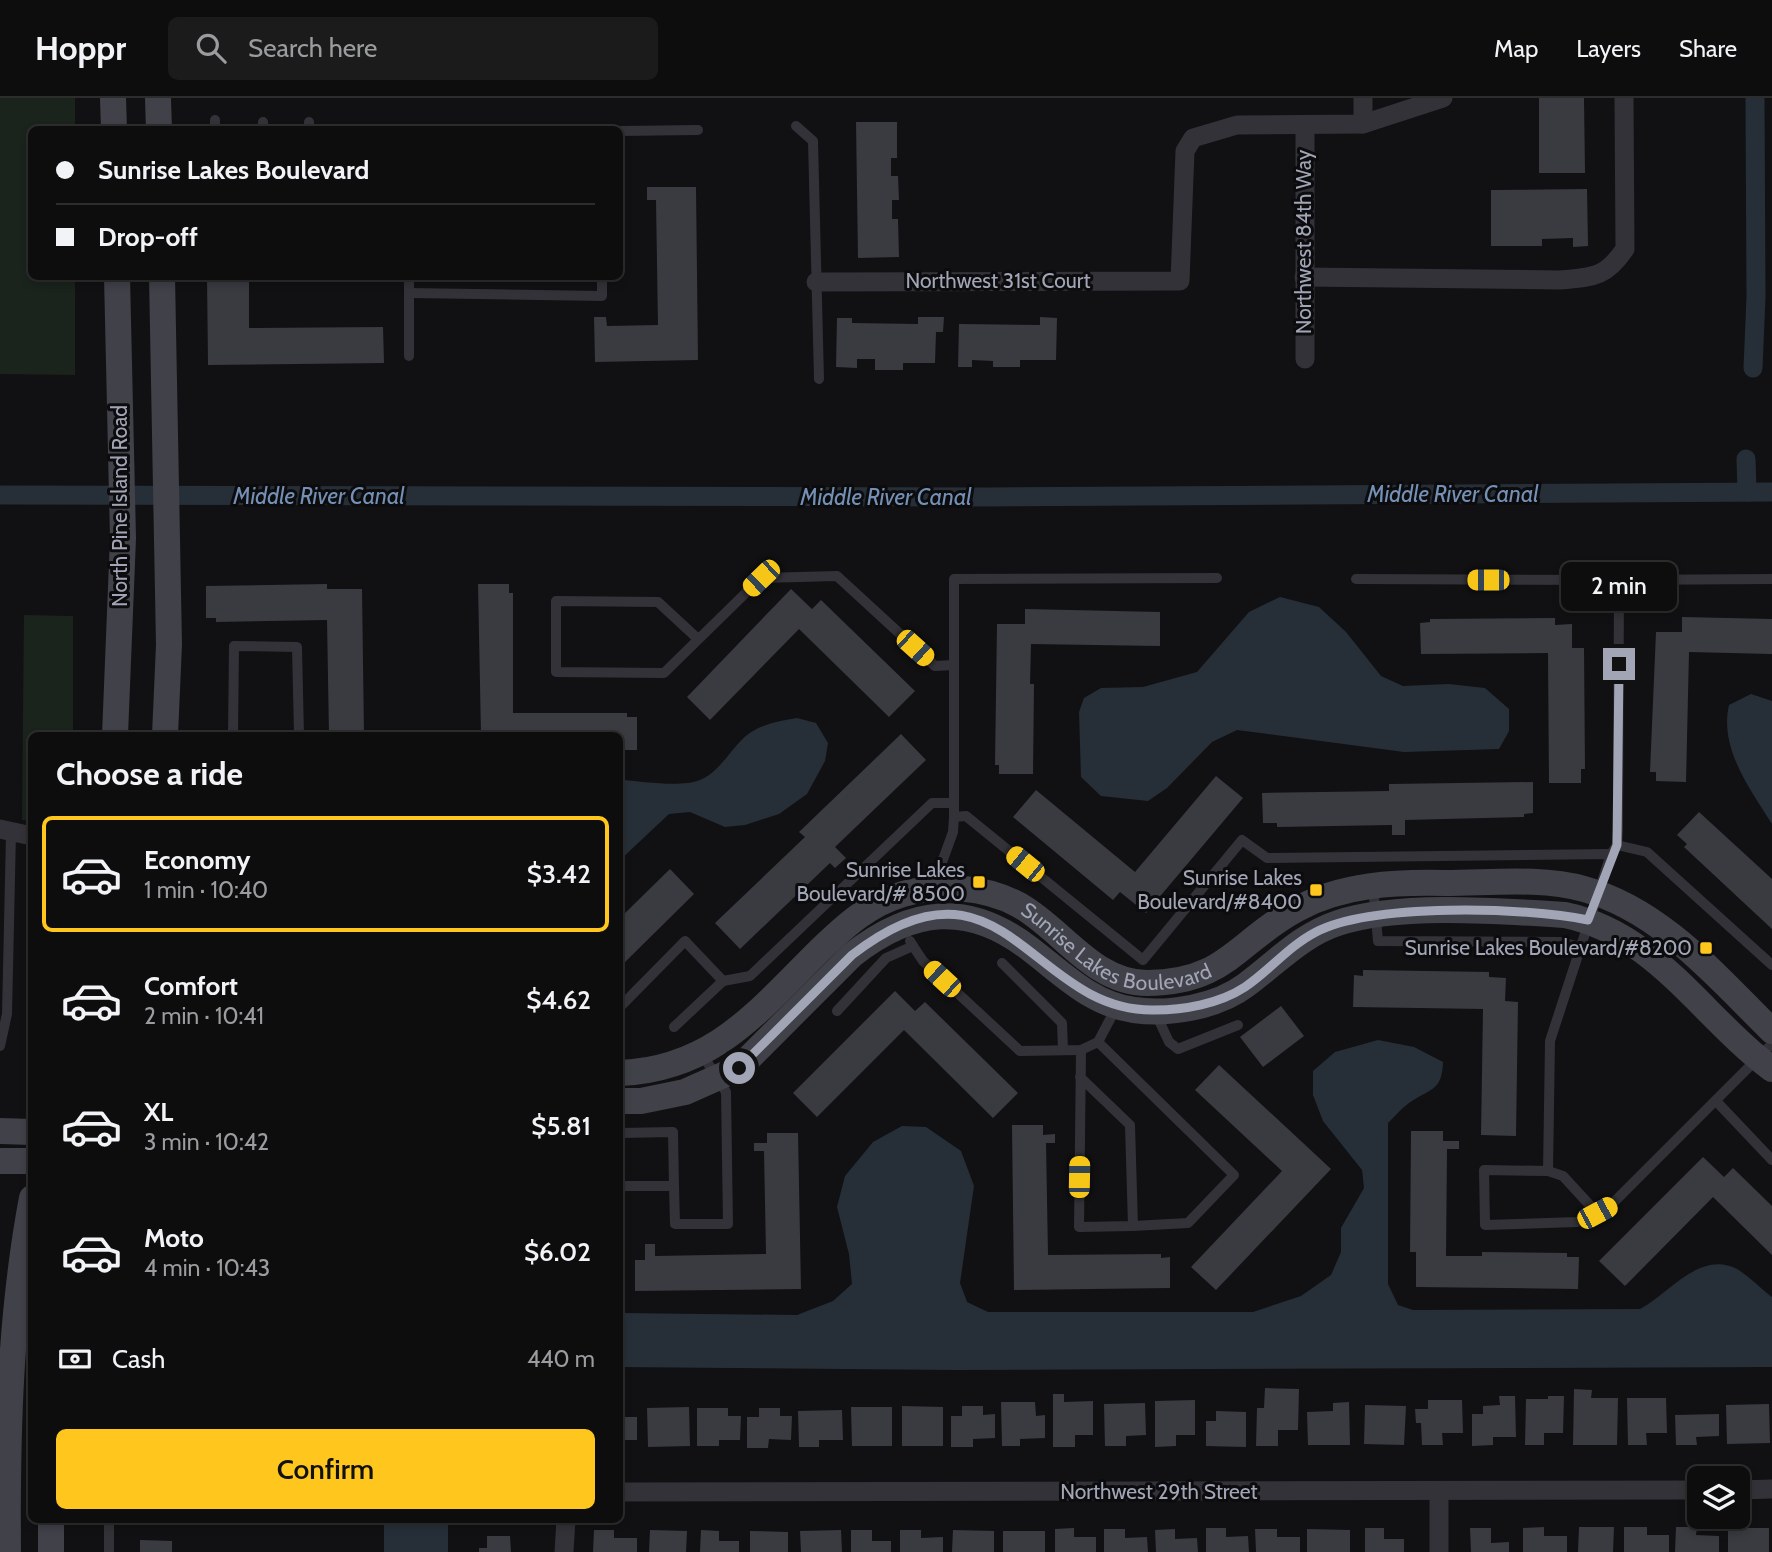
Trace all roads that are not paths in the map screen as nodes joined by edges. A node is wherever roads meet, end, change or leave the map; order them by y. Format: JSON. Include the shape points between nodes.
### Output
{"nodes":[{"id":1,"x":113,"y":98,"type":"edge"},
{"id":2,"x":158,"y":98,"type":"edge"},
{"id":3,"x":1363,"y":98,"type":"edge"},
{"id":4,"x":1443,"y":98,"type":"edge"},
{"id":5,"x":1625,"y":98,"type":"edge"},
{"id":6,"x":1363,"y":124,"type":"junction"},
{"id":7,"x":796,"y":125,"type":"dead end"},
{"id":8,"x":1304,"y":125,"type":"junction"},
{"id":9,"x":114,"y":126,"type":"edge"},
{"id":10,"x":159,"y":126,"type":"edge"},
{"id":11,"x":623,"y":131,"type":"edge"},
{"id":12,"x":698,"y":131,"type":"dead end"},
{"id":13,"x":1304,"y":277,"type":"junction"},
{"id":14,"x":117,"y":280,"type":"edge"},
{"id":15,"x":162,"y":280,"type":"edge"},
{"id":16,"x":409,"y":280,"type":"edge"},
{"id":17,"x":602,"y":280,"type":"edge"},
{"id":18,"x":1180,"y":281,"type":"joint"},
{"id":19,"x":816,"y":282,"type":"junction"},
{"id":20,"x":409,"y":293,"type":"junction"},
{"id":21,"x":409,"y":356,"type":"dead end"},
{"id":22,"x":1304,"y":359,"type":"dead end"},
{"id":23,"x":819,"y":379,"type":"dead end"},
{"id":24,"x":1217,"y":578,"type":"dead end"},
{"id":25,"x":1356,"y":579,"type":"dead end"},
{"id":26,"x":1772,"y":579,"type":"edge"},
{"id":27,"x":1619,"y":580,"type":"junction"},
{"id":28,"x":698,"y":639,"type":"junction"},
{"id":29,"x":954,"y":665,"type":"junction"},
{"id":30,"x":115,"y":732,"type":"edge"},
{"id":31,"x":165,"y":732,"type":"edge"},
{"id":32,"x":233,"y":732,"type":"edge"},
{"id":33,"x":299,"y":732,"type":"edge"},
{"id":34,"x":954,"y":803,"type":"junction"},
{"id":35,"x":954,"y":817,"type":"junction"},
{"id":36,"x":5,"y":831,"type":"edge"},
{"id":37,"x":28,"y":835,"type":"edge"},
{"id":38,"x":1614,"y":850,"type":"junction"},
{"id":39,"x":1373,"y":885,"type":"junction"},
{"id":40,"x":933,"y":889,"type":"junction"},
{"id":41,"x":1596,"y":893,"type":"junction"},
{"id":42,"x":891,"y":899,"type":"junction"},
{"id":43,"x":1378,"y":913,"type":"junction"},
{"id":44,"x":934,"y":916,"type":"junction"},
{"id":45,"x":1588,"y":920,"type":"junction"},
{"id":46,"x":908,"y":935,"type":"junction"},
{"id":47,"x":1579,"y":947,"type":"junction"},
{"id":48,"x":1002,"y":963,"type":"dead end"},
{"id":49,"x":1772,"y":965,"type":"edge"},
{"id":50,"x":1136,"y":971,"type":"junction"},
{"id":51,"x":723,"y":981,"type":"junction"},
{"id":52,"x":623,"y":1004,"type":"edge"},
{"id":53,"x":1118,"y":1006,"type":"junction"},
{"id":54,"x":1155,"y":1010,"type":"junction"},
{"id":55,"x":837,"y":1011,"type":"dead end"},
{"id":56,"x":1238,"y":1025,"type":"dead end"},
{"id":57,"x":674,"y":1027,"type":"dead end"},
{"id":58,"x":1772,"y":1031,"type":"edge"},
{"id":59,"x":1098,"y":1042,"type":"junction"},
{"id":60,"x":0,"y":1046,"type":"edge"},
{"id":61,"x":1063,"y":1050,"type":"junction"},
{"id":62,"x":1081,"y":1050,"type":"junction"},
{"id":63,"x":702,"y":1054,"type":"junction"},
{"id":64,"x":1768,"y":1058,"type":"edge"},
{"id":65,"x":623,"y":1073,"type":"edge"},
{"id":66,"x":1080,"y":1077,"type":"junction"},
{"id":67,"x":719,"y":1079,"type":"junction"},
{"id":68,"x":623,"y":1101,"type":"edge"},
{"id":69,"x":1716,"y":1101,"type":"junction"},
{"id":70,"x":0,"y":1131,"type":"edge"},
{"id":71,"x":28,"y":1132,"type":"edge"},
{"id":72,"x":623,"y":1133,"type":"edge"},
{"id":73,"x":1772,"y":1160,"type":"edge"},
{"id":74,"x":0,"y":1161,"type":"edge"},
{"id":75,"x":28,"y":1161,"type":"edge"},
{"id":76,"x":1548,"y":1171,"type":"junction"},
{"id":77,"x":623,"y":1185,"type":"edge"},
{"id":78,"x":674,"y":1185,"type":"junction"},
{"id":79,"x":1597,"y":1213,"type":"junction"},
{"id":80,"x":1133,"y":1226,"type":"junction"},
{"id":81,"x":28,"y":1229,"type":"edge"},
{"id":82,"x":1772,"y":1489,"type":"edge"},
{"id":83,"x":1687,"y":1490,"type":"edge"},
{"id":84,"x":1750,"y":1490,"type":"edge"},
{"id":85,"x":1439,"y":1491,"type":"junction"},
{"id":86,"x":623,"y":1492,"type":"edge"},
{"id":87,"x":51,"y":1523,"type":"edge"},
{"id":88,"x":109,"y":1523,"type":"edge"},
{"id":89,"x":566,"y":1523,"type":"edge"},
{"id":90,"x":8,"y":1552,"type":"edge"},
{"id":91,"x":51,"y":1552,"type":"edge"},
{"id":92,"x":109,"y":1552,"type":"edge"},
{"id":93,"x":564,"y":1552,"type":"edge"},
{"id":94,"x":1439,"y":1552,"type":"edge"}],
"edges":[{"from":1,"to":9,"type":"street"},
{"from":2,"to":10,"type":"street"},
{"from":3,"to":6,"type":"street"},
{"from":4,"to":6,"type":"street","name":"Northwest 84th Way"},
{"from":5,"to":13,"type":"street","via":[[1625,249],[1599,276],[1560,280]]},
{"from":6,"to":8,"type":"street","name":"Northwest 84th Way"},
{"from":7,"to":19,"type":"lane","via":[[813,141]]},
{"from":8,"to":13,"type":"street","name":"Northwest 84th Way"},
{"from":8,"to":18,"type":"street","name":"Northwest 84th Way","via":[[1237,125],[1194,138],[1185,151]]},
{"from":11,"to":12,"type":"lane"},
{"from":13,"to":22,"type":"street","name":"Northwest 84th Way"},
{"from":14,"to":30,"type":"street","name":"North Pine Island Road","via":[[123,538]]},
{"from":15,"to":31,"type":"street","via":[[169,645]]},
{"from":16,"to":20,"type":"lane"},
{"from":17,"to":20,"type":"lane","via":[[602,296]]},
{"from":18,"to":19,"type":"street","name":"Northwest 31st Court"},
{"from":19,"to":23,"type":"lane"},
{"from":20,"to":21,"type":"lane"},
{"from":24,"to":29,"type":"lane","via":[[954,579]]},
{"from":25,"to":27,"type":"lane"},
{"from":26,"to":27,"type":"lane"},
{"from":27,"to":38,"type":"lane"},
{"from":28,"to":28,"type":"lane","via":[[664,673],[556,671],[556,601],[659,602]]},
{"from":28,"to":29,"type":"lane","via":[[761,578],[836,576],[935,666]]},
{"from":29,"to":34,"type":"lane"},
{"from":32,"to":33,"type":"lane","via":[[234,646],[297,647]]},
{"from":34,"to":35,"type":"lane"},
{"from":34,"to":51,"type":"lane","via":[[932,803],[750,976]]},
{"from":35,"to":40,"type":"lane"},
{"from":35,"to":50,"type":"lane","via":[[966,816]]},
{"from":36,"to":37,"type":"street"},
{"from":36,"to":60,"type":"lane","via":[[7,1014]]},
{"from":38,"to":41,"type":"lane"},
{"from":38,"to":49,"type":"lane","via":[[1647,852]]},
{"from":38,"to":50,"type":"lane","via":[[1267,858],[1242,840]]},
{"from":39,"to":41,"type":"street","name":"Sunrise Lakes Boulevard","via":[[1547,884]]},
{"from":39,"to":43,"type":"lane"},
{"from":39,"to":50,"type":"street","name":"Sunrise Lakes Boulevard","via":[[1296,909],[1214,970],[1189,979]]},
{"from":40,"to":42,"type":"street","name":"Sunrise Lakes Boulevard"},
{"from":40,"to":44,"type":"lane"},
{"from":40,"to":50,"type":"street","name":"Sunrise Lakes Boulevard","via":[[976,891],[1020,906],[1087,960]]},
{"from":41,"to":45,"type":"lane"},
{"from":41,"to":58,"type":"street","name":"Sunrise Lakes Boulevard","via":[[1630,908],[1673,937]]},
{"from":42,"to":46,"type":"lane"},
{"from":42,"to":63,"type":"street","name":"Sunrise Lakes Boulevard","via":[[852,919],[738,1031]]},
{"from":43,"to":45,"type":"street","name":"Sunrise Lakes Boulevard","via":[[1524,912]]},
{"from":43,"to":47,"type":"lane","via":[[1378,942],[1562,942]]},
{"from":43,"to":54,"type":"street","name":"Sunrise Lakes Boulevard","via":[[1316,932],[1245,987],[1222,998],[1190,1008]]},
{"from":44,"to":46,"type":"street","name":"Sunrise Lakes Boulevard"},
{"from":44,"to":53,"type":"street","name":"Sunrise Lakes Boulevard","via":[[1000,927],[1062,976]]},
{"from":45,"to":47,"type":"lane"},
{"from":45,"to":64,"type":"street","name":"Sunrise Lakes Boulevard","via":[[1615,932],[1660,963]]},
{"from":46,"to":55,"type":"lane"},
{"from":46,"to":61,"type":"lane","via":[[923,961],[1020,1051]]},
{"from":46,"to":67,"type":"street","name":"Sunrise Lakes Boulevard","via":[[873,939],[852,955],[739,1068]]},
{"from":47,"to":76,"type":"lane","via":[[1550,1041]]},
{"from":48,"to":61,"type":"lane","via":[[1062,1023]]},
{"from":50,"to":53,"type":"lane"},
{"from":51,"to":52,"type":"lane","via":[[685,941]]},
{"from":51,"to":57,"type":"lane"},
{"from":53,"to":54,"type":"street","name":"Sunrise Lakes Boulevard"},
{"from":53,"to":59,"type":"lane"},
{"from":54,"to":56,"type":"lane","via":[[1169,1042],[1178,1049]]},
{"from":59,"to":62,"type":"lane"},
{"from":59,"to":80,"type":"lane","via":[[1234,1175],[1188,1223]]},
{"from":61,"to":62,"type":"lane"},
{"from":62,"to":66,"type":"lane"},
{"from":63,"to":65,"type":"street","name":"Sunrise Lakes Boulevard","via":[[670,1067]]},
{"from":63,"to":67,"type":"lane"},
{"from":64,"to":69,"type":"lane"},
{"from":66,"to":80,"type":"lane","via":[[1129,1125]]},
{"from":66,"to":80,"type":"lane","via":[[1079,1227]]},
{"from":67,"to":68,"type":"street","name":"Sunrise Lakes Boulevard","via":[[660,1098]]},
{"from":67,"to":78,"type":"lane","via":[[726,1092],[729,1224],[675,1224]]},
{"from":69,"to":73,"type":"lane"},
{"from":69,"to":79,"type":"lane","via":[[1612,1204]]},
{"from":70,"to":71,"type":"street"},
{"from":72,"to":78,"type":"lane","via":[[673,1132]]},
{"from":74,"to":75,"type":"street"},
{"from":76,"to":79,"type":"lane","via":[[1563,1176]]},
{"from":76,"to":79,"type":"lane","via":[[1485,1170],[1485,1225],[1577,1222]]},
{"from":77,"to":78,"type":"lane"},
{"from":81,"to":90,"type":"street","via":[[11,1362]]},
{"from":82,"to":84,"type":"street"},
{"from":83,"to":85,"type":"street","name":"Northwest 29th Street"},
{"from":85,"to":86,"type":"street","name":"Northwest 29th Street"},
{"from":85,"to":94,"type":"street"},
{"from":87,"to":91,"type":"street"},
{"from":88,"to":92,"type":"lane"},
{"from":89,"to":93,"type":"street"}]}
